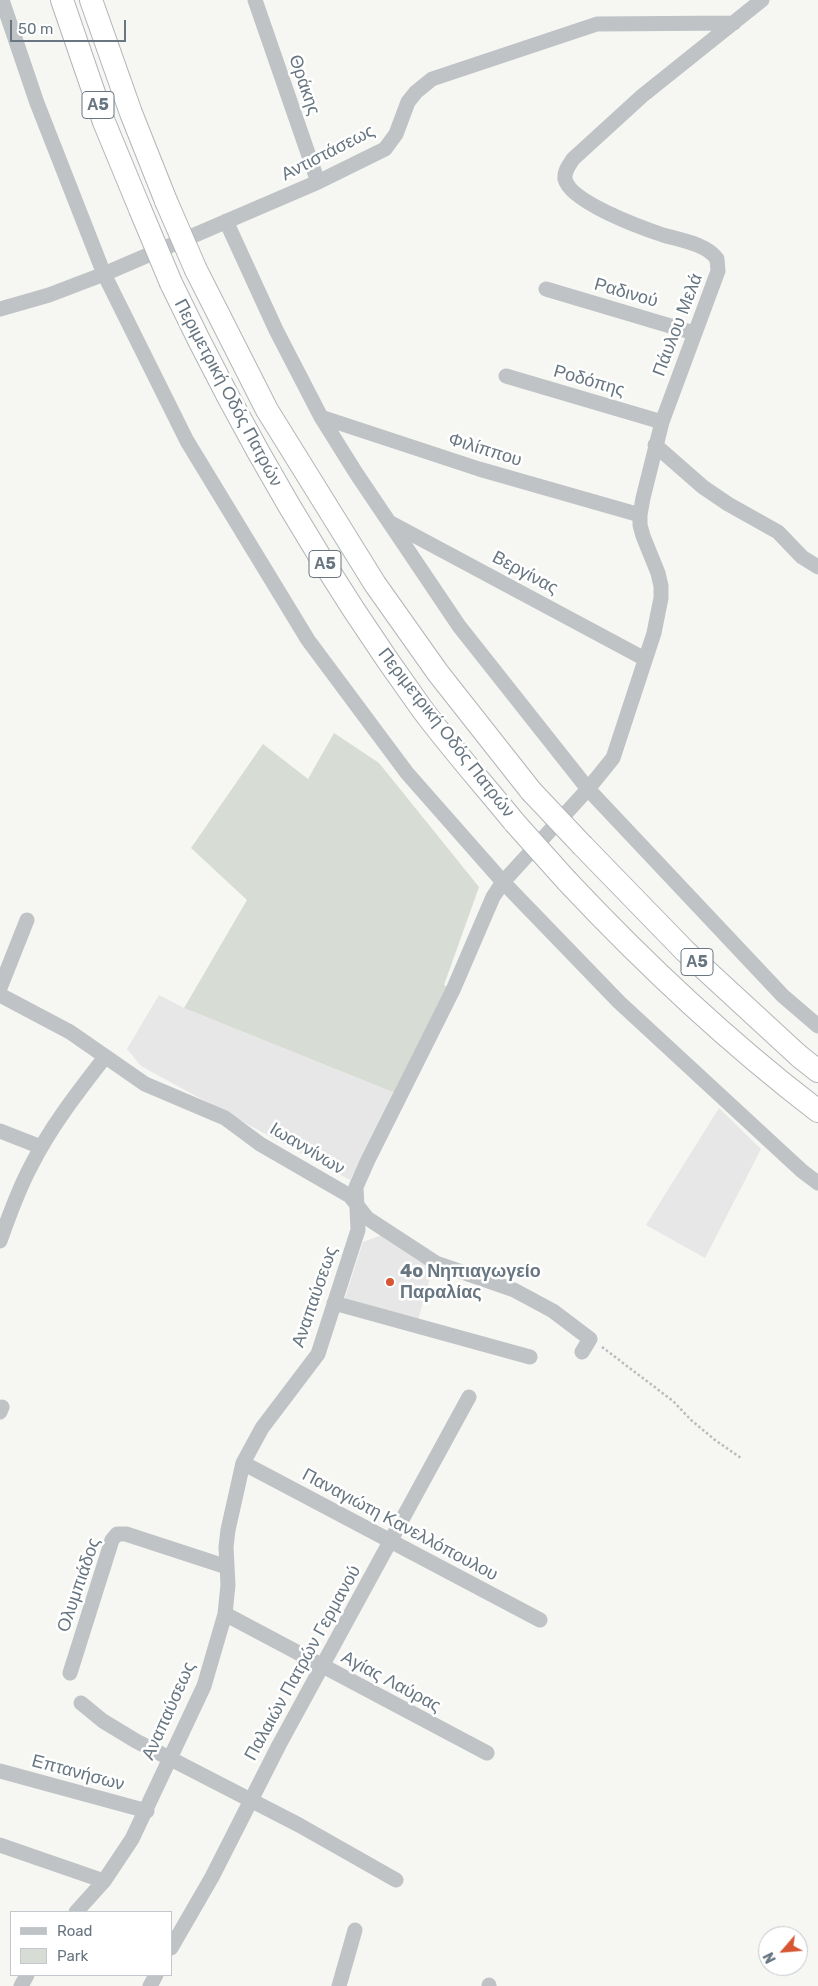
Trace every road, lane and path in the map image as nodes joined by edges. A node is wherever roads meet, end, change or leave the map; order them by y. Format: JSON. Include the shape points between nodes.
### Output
{"nodes":[{"id":1,"x":2,"y":0,"type":"edge"},
{"id":2,"x":62,"y":0,"type":"edge"},
{"id":3,"x":91,"y":0,"type":"edge"},
{"id":4,"x":255,"y":0,"type":"edge"},
{"id":5,"x":762,"y":0,"type":"edge"},
{"id":6,"x":734,"y":23,"type":"junction"},
{"id":7,"x":318,"y":182,"type":"junction"},
{"id":8,"x":226,"y":221,"type":"junction"},
{"id":9,"x":104,"y":274,"type":"junction"},
{"id":10,"x":546,"y":290,"type":"dead end"},
{"id":11,"x":0,"y":309,"type":"edge"},
{"id":12,"x":694,"y":333,"type":"junction"},
{"id":13,"x":506,"y":376,"type":"dead end"},
{"id":14,"x":321,"y":417,"type":"junction"},
{"id":15,"x":662,"y":422,"type":"junction"},
{"id":16,"x":655,"y":445,"type":"junction"},
{"id":17,"x":640,"y":515,"type":"junction"},
{"id":18,"x":388,"y":521,"type":"junction"},
{"id":19,"x":818,"y":567,"type":"edge"},
{"id":20,"x":645,"y":659,"type":"junction"},
{"id":21,"x":588,"y":789,"type":"junction"},
{"id":22,"x":503,"y":882,"type":"junction"},
{"id":23,"x":27,"y":920,"type":"dead end"},
{"id":24,"x":0,"y":988,"type":"edge"},
{"id":25,"x":0,"y":995,"type":"edge"},
{"id":26,"x":818,"y":1026,"type":"edge"},
{"id":27,"x":105,"y":1057,"type":"junction"},
{"id":28,"x":818,"y":1070,"type":"edge"},
{"id":29,"x":818,"y":1111,"type":"edge"},
{"id":30,"x":0,"y":1131,"type":"edge"},
{"id":31,"x":41,"y":1147,"type":"junction"},
{"id":32,"x":818,"y":1183,"type":"edge"},
{"id":33,"x":357,"y":1205,"type":"junction"},
{"id":34,"x":0,"y":1241,"type":"edge"},
{"id":35,"x":334,"y":1303,"type":"junction"},
{"id":36,"x":590,"y":1339,"type":"junction"},
{"id":37,"x":582,"y":1352,"type":"dead end"},
{"id":38,"x":530,"y":1357,"type":"dead end"},
{"id":39,"x":469,"y":1396,"type":"dead end"},
{"id":40,"x":741,"y":1458,"type":"dead end"},
{"id":41,"x":243,"y":1463,"type":"junction"},
{"id":42,"x":391,"y":1541,"type":"junction"},
{"id":43,"x":227,"y":1567,"type":"junction"},
{"id":44,"x":225,"y":1614,"type":"junction"},
{"id":45,"x":540,"y":1620,"type":"dead end"},
{"id":46,"x":321,"y":1666,"type":"junction"},
{"id":47,"x":70,"y":1672,"type":"dead end"},
{"id":48,"x":82,"y":1703,"type":"dead end"},
{"id":49,"x":488,"y":1754,"type":"dead end"},
{"id":50,"x":169,"y":1758,"type":"junction"},
{"id":51,"x":0,"y":1771,"type":"edge"},
{"id":52,"x":250,"y":1800,"type":"junction"},
{"id":53,"x":147,"y":1811,"type":"junction"},
{"id":54,"x":0,"y":1846,"type":"edge"},
{"id":55,"x":396,"y":1880,"type":"dead end"},
{"id":56,"x":104,"y":1881,"type":"junction"},
{"id":57,"x":77,"y":1911,"type":"edge"},
{"id":58,"x":355,"y":1930,"type":"dead end"},
{"id":59,"x":172,"y":1946,"type":"edge"},
{"id":60,"x":339,"y":1986,"type":"edge"}],
"edges":[{"from":1,"to":9,"type":"street","via":[[37,103]]},
{"from":2,"to":29,"type":"highway","name":"Περιμετρική Οδός Πατρών","number":"Α5","bridge":true,"via":[[104,122],[171,283],[240,422],[379,649],[515,823],[567,881],[652,967],[772,1075]]},
{"from":3,"to":28,"type":"highway","name":"Περιμετρική Οδός Πατρών","number":"Α5","bridge":true,"via":[[131,113],[196,270],[267,410],[376,584],[438,673],[531,791],[685,951]]},
{"from":4,"to":7,"type":"street","name":"Θράκης"},
{"from":5,"to":6,"type":"street"},
{"from":6,"to":7,"type":"street","name":"Αντιστάσεως","via":[[598,24],[432,79],[408,102],[396,134],[385,149]]},
{"from":6,"to":12,"type":"street","name":"Πάυλου Μελά","via":[[642,96],[573,159],[565,173],[569,187],[583,200],[637,226],[714,254],[718,271]]},
{"from":7,"to":8,"type":"street","name":"Αντιστάσεως"},
{"from":8,"to":9,"type":"street","name":"Αντιστάσεως"},
{"from":8,"to":14,"type":"street","via":[[276,330]]},
{"from":9,"to":11,"type":"street","name":"Αντιστάσεως"},
{"from":9,"to":22,"type":"street","via":[[187,441],[308,640],[407,773]]},
{"from":10,"to":12,"type":"street","name":"Ραδινού"},
{"from":12,"to":15,"type":"street","name":"Πάυλου Μελά"},
{"from":13,"to":15,"type":"street","name":"Ροδόπης"},
{"from":14,"to":17,"type":"street","name":"Φιλίππου","via":[[479,469]]},
{"from":14,"to":18,"type":"street"},
{"from":15,"to":16,"type":"street","name":"Πάυλου Μελά"},
{"from":16,"to":17,"type":"street","name":"Πάυλου Μελά"},
{"from":16,"to":19,"type":"street","via":[[728,504],[778,532],[802,558]]},
{"from":17,"to":20,"type":"street","name":"Πάυλου Μελά","via":[[643,536],[661,586],[654,633]]},
{"from":18,"to":20,"type":"street","name":"Βεργίνας"},
{"from":18,"to":21,"type":"street","via":[[459,626]]},
{"from":20,"to":21,"type":"street","name":"Πάυλου Μελά","via":[[613,758]]},
{"from":21,"to":22,"type":"street","name":"Αναπαύσεως"},
{"from":21,"to":26,"type":"street","via":[[783,996]]},
{"from":22,"to":32,"type":"street","via":[[619,1002]]},
{"from":22,"to":33,"type":"street","name":"Αναπαύσεως","via":[[493,897],[454,990],[368,1160],[356,1187]]},
{"from":23,"to":24,"type":"street"},
{"from":25,"to":27,"type":"street","name":"Ιωαννίνων","via":[[50,1020]]},
{"from":27,"to":31,"type":"street"},
{"from":27,"to":33,"type":"street","name":"Ιωαννίνων","via":[[145,1084],[225,1118],[260,1144],[350,1196]]},
{"from":30,"to":31,"type":"street"},
{"from":31,"to":34,"type":"street","via":[[24,1178]]},
{"from":33,"to":35,"type":"street","name":"Αναπαύσεως","via":[[358,1230]]},
{"from":33,"to":36,"type":"street","name":"Ιωαννίνων","via":[[367,1218],[436,1263],[514,1290],[553,1311]]},
{"from":35,"to":38,"type":"street"},
{"from":35,"to":41,"type":"street","name":"Αναπαύσεως","via":[[318,1354],[262,1428]]},
{"from":36,"to":37,"type":"street"},
{"from":36,"to":40,"type":"path","via":[[673,1401],[708,1435]]},
{"from":39,"to":42,"type":"street","name":"Παλαιών Πατρών Γερμανού"},
{"from":41,"to":42,"type":"street","name":"Παναγιώτη Κανελλόπουλου"},
{"from":41,"to":43,"type":"street","name":"Αναπαύσεως","via":[[228,1530]]},
{"from":42,"to":45,"type":"street","name":"Παναγιώτη Κανελλόπουλου"},
{"from":42,"to":46,"type":"street","name":"Παλαιών Πατρών Γερμανού"},
{"from":43,"to":44,"type":"street","name":"Αναπαύσεως"},
{"from":43,"to":47,"type":"street","name":"Ολυμπιάδος","via":[[126,1534],[117,1534],[112,1540]]},
{"from":44,"to":46,"type":"street","name":"Αγίας Λαύρας"},
{"from":44,"to":50,"type":"street","name":"Αναπαύσεως","via":[[204,1686]]},
{"from":46,"to":49,"type":"street","name":"Αγίας Λαύρας"},
{"from":46,"to":52,"type":"street","name":"Παλαιών Πατρών Γερμανού"},
{"from":48,"to":50,"type":"street","via":[[103,1721]]},
{"from":50,"to":52,"type":"street"},
{"from":50,"to":53,"type":"street","name":"Αναπαύσεως"},
{"from":51,"to":53,"type":"street","name":"Επτανήσων"},
{"from":52,"to":55,"type":"street"},
{"from":52,"to":59,"type":"street","name":"Παλαιών Πατρών Γερμανού","via":[[212,1877]]},
{"from":53,"to":56,"type":"street","name":"Αναπαύσεως"},
{"from":54,"to":56,"type":"street"},
{"from":56,"to":57,"type":"street","name":"Αναπαύσεως"},
{"from":58,"to":60,"type":"street"}]}
